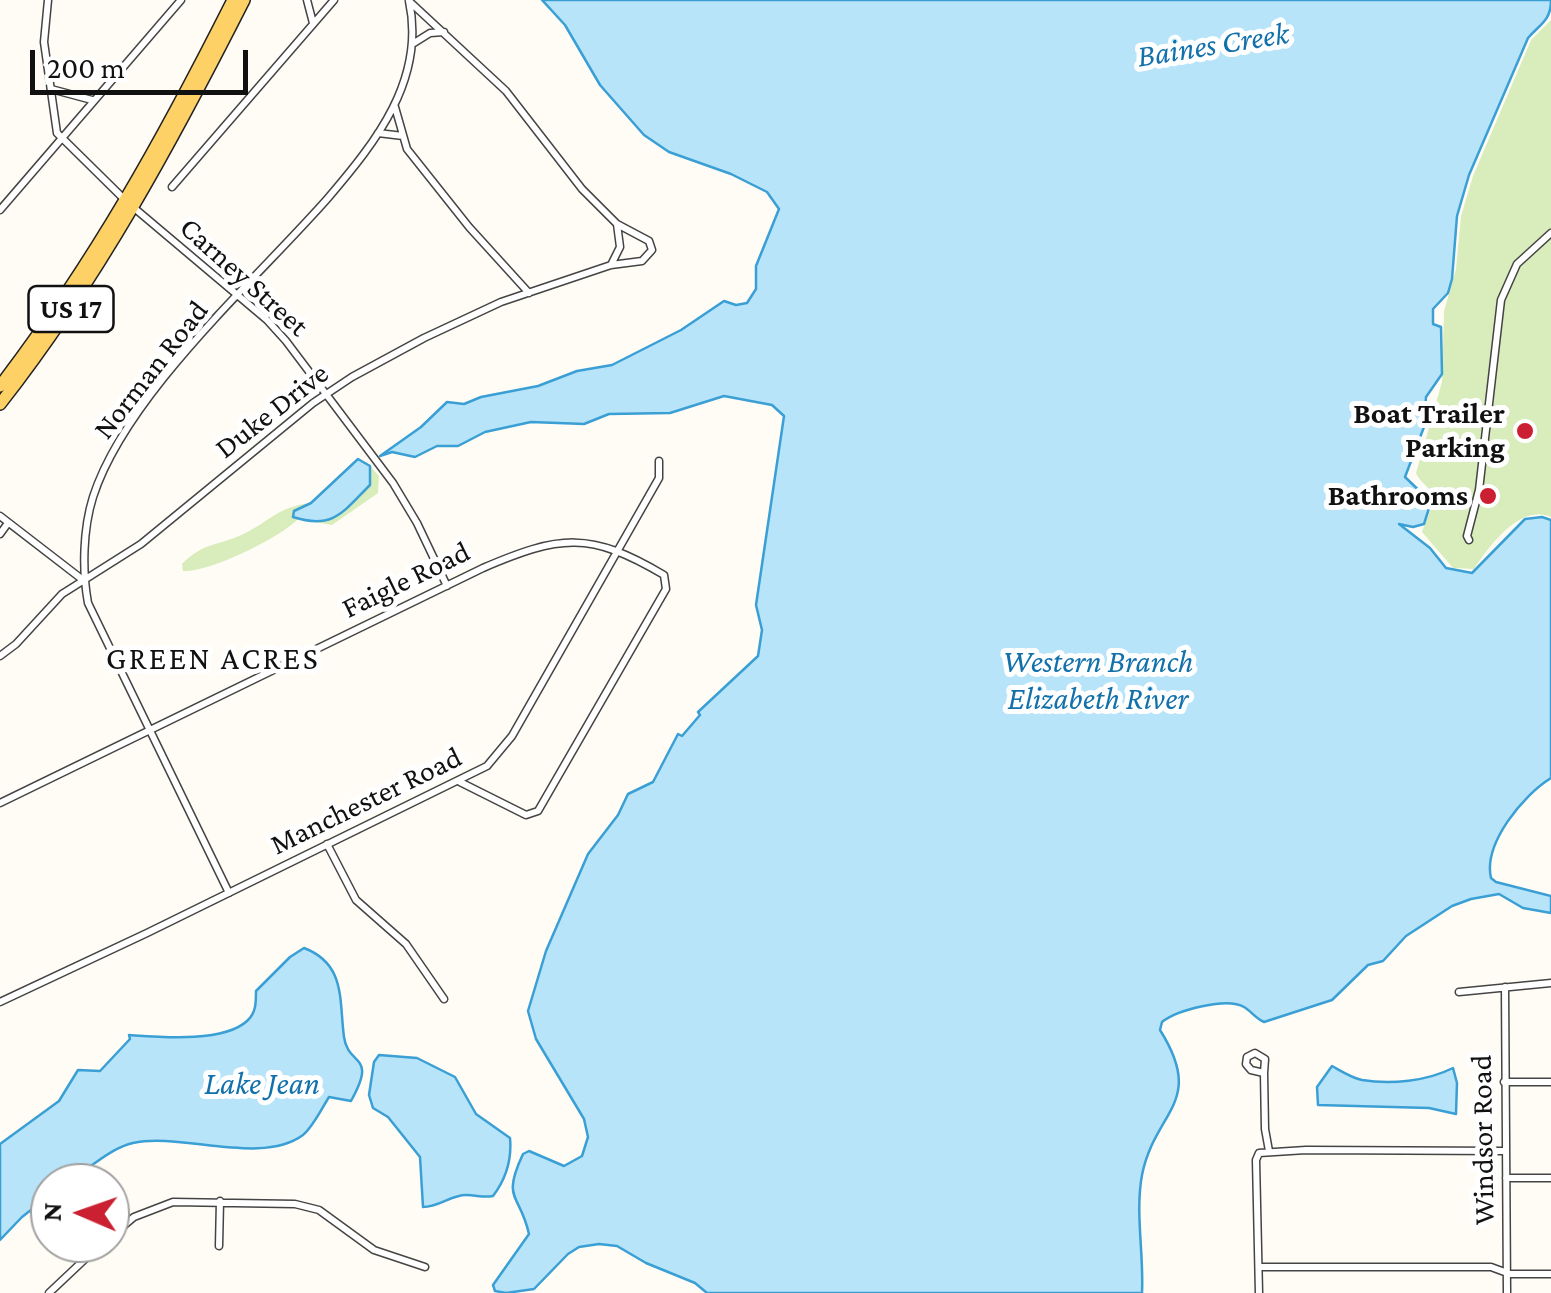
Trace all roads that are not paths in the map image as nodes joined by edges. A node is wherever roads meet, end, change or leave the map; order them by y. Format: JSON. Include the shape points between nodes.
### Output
{"nodes":[{"id":1,"x":48,"y":0,"type":"edge"},
{"id":2,"x":180,"y":0,"type":"edge"},
{"id":3,"x":233,"y":0,"type":"edge"},
{"id":4,"x":244,"y":0,"type":"edge"},
{"id":5,"x":307,"y":0,"type":"edge"},
{"id":6,"x":334,"y":0,"type":"edge"},
{"id":7,"x":408,"y":1,"type":"edge"},
{"id":8,"x":313,"y":24,"type":"junction"},
{"id":9,"x":444,"y":32,"type":"junction"},
{"id":10,"x":413,"y":44,"type":"junction"},
{"id":11,"x":52,"y":89,"type":"junction"},
{"id":12,"x":92,"y":100,"type":"junction"},
{"id":13,"x":395,"y":108,"type":"junction"},
{"id":14,"x":378,"y":133,"type":"junction"},
{"id":15,"x":403,"y":136,"type":"junction"},
{"id":16,"x":61,"y":138,"type":"junction"},
{"id":17,"x":172,"y":187,"type":"dead end"},
{"id":18,"x":131,"y":205,"type":"junction"},
{"id":19,"x":0,"y":210,"type":"edge"},
{"id":20,"x":617,"y":224,"type":"junction"},
{"id":21,"x":1551,"y":234,"type":"edge"},
{"id":22,"x":611,"y":265,"type":"junction"},
{"id":23,"x":529,"y":293,"type":"junction"},
{"id":24,"x":238,"y":296,"type":"junction"},
{"id":25,"x":0,"y":386,"type":"edge"},
{"id":26,"x":326,"y":394,"type":"junction"},
{"id":27,"x":0,"y":404,"type":"edge"},
{"id":28,"x":659,"y":461,"type":"dead end"},
{"id":29,"x":0,"y":516,"type":"edge"},
{"id":30,"x":8,"y":523,"type":"junction"},
{"id":31,"x":0,"y":534,"type":"edge"},
{"id":32,"x":1469,"y":540,"type":"dead end"},
{"id":33,"x":617,"y":552,"type":"junction"},
{"id":34,"x":84,"y":580,"type":"junction"},
{"id":35,"x":447,"y":586,"type":"junction"},
{"id":36,"x":0,"y":656,"type":"edge"},
{"id":37,"x":151,"y":730,"type":"junction"},
{"id":38,"x":460,"y":782,"type":"junction"},
{"id":39,"x":0,"y":803,"type":"edge"},
{"id":40,"x":327,"y":844,"type":"junction"},
{"id":41,"x":230,"y":893,"type":"junction"},
{"id":42,"x":1551,"y":982,"type":"edge"},
{"id":43,"x":1505,"y":987,"type":"junction"},
{"id":44,"x":1459,"y":992,"type":"dead end"},
{"id":45,"x":444,"y":999,"type":"dead end"},
{"id":46,"x":0,"y":1002,"type":"edge"},
{"id":47,"x":1264,"y":1072,"type":"dead end"},
{"id":48,"x":1504,"y":1082,"type":"junction"},
{"id":49,"x":1551,"y":1082,"type":"edge"},
{"id":50,"x":1269,"y":1151,"type":"junction"},
{"id":51,"x":1505,"y":1151,"type":"junction"},
{"id":52,"x":1506,"y":1178,"type":"junction"},
{"id":53,"x":1551,"y":1178,"type":"edge"},
{"id":54,"x":220,"y":1201,"type":"junction"},
{"id":55,"x":130,"y":1221,"type":"edge"},
{"id":56,"x":219,"y":1246,"type":"dead end"},
{"id":57,"x":81,"y":1263,"type":"edge"},
{"id":58,"x":426,"y":1267,"type":"dead end"},
{"id":59,"x":1258,"y":1267,"type":"junction"},
{"id":60,"x":1506,"y":1272,"type":"junction"},
{"id":61,"x":1551,"y":1274,"type":"edge"},
{"id":62,"x":49,"y":1293,"type":"edge"},
{"id":63,"x":1259,"y":1293,"type":"edge"},
{"id":64,"x":1507,"y":1293,"type":"edge"}],
"edges":[{"from":1,"to":11,"type":"street","via":[[44,42]]},
{"from":2,"to":12,"type":"street"},
{"from":3,"to":18,"type":"main road","number":"US 17"},
{"from":4,"to":18,"type":"main road","number":"US 17","via":[[174,138]]},
{"from":5,"to":8,"type":"street"},
{"from":6,"to":8,"type":"street"},
{"from":7,"to":9,"type":"street","name":"Duke Drive"},
{"from":7,"to":10,"type":"street","name":"Norman Road"},
{"from":8,"to":17,"type":"street"},
{"from":9,"to":10,"type":"street"},
{"from":9,"to":20,"type":"street","name":"Duke Drive","via":[[506,91]]},
{"from":10,"to":13,"type":"street","name":"Norman Road"},
{"from":11,"to":12,"type":"street"},
{"from":11,"to":16,"type":"street"},
{"from":12,"to":16,"type":"street"},
{"from":13,"to":14,"type":"street","name":"Norman Road"},
{"from":13,"to":15,"type":"street"},
{"from":14,"to":15,"type":"street"},
{"from":14,"to":24,"type":"street","name":"Norman Road"},
{"from":15,"to":23,"type":"street","via":[[469,227]]},
{"from":16,"to":18,"type":"street","name":"Carney Street"},
{"from":16,"to":19,"type":"street"},
{"from":18,"to":24,"type":"street","name":"Carney Street"},
{"from":18,"to":25,"type":"main road","number":"US 17"},
{"from":18,"to":27,"type":"main road","number":"US 17","via":[[61,323]]},
{"from":20,"to":22,"type":"street","via":[[620,247]]},
{"from":20,"to":22,"type":"street","name":"Duke Drive","via":[[640,234],[652,250],[642,261]]},
{"from":21,"to":32,"type":"street","via":[[1517,264],[1501,300]]},
{"from":22,"to":23,"type":"street","name":"Duke Drive"},
{"from":23,"to":26,"type":"street","name":"Duke Drive","via":[[424,338]]},
{"from":24,"to":26,"type":"street","name":"Carney Street","via":[[286,341]]},
{"from":24,"to":34,"type":"street","name":"Norman Road","via":[[148,400],[109,461],[90,509]]},
{"from":26,"to":34,"type":"street","name":"Duke Drive","via":[[167,524]]},
{"from":26,"to":35,"type":"street","name":"Carney Street","via":[[404,500]]},
{"from":28,"to":33,"type":"street","name":"Manchester Road","via":[[658,478]]},
{"from":29,"to":30,"type":"street"},
{"from":30,"to":31,"type":"street"},
{"from":30,"to":34,"type":"street"},
{"from":33,"to":35,"type":"street","name":"Faigle Road","via":[[552,542]]},
{"from":33,"to":38,"type":"street","name":"Manchester Road","via":[[502,752]]},
{"from":33,"to":38,"type":"street","name":"Faigle Road","via":[[664,575],[666,589],[540,809],[526,815]]},
{"from":34,"to":36,"type":"street","name":"Duke Drive"},
{"from":34,"to":37,"type":"street","name":"Norman Road","via":[[93,614]]},
{"from":35,"to":37,"type":"street","name":"Faigle Road"},
{"from":37,"to":39,"type":"street","name":"Faigle Road"},
{"from":37,"to":41,"type":"street","name":"Norman Road"},
{"from":38,"to":40,"type":"street","name":"Manchester Road"},
{"from":40,"to":41,"type":"street","name":"Manchester Road"},
{"from":40,"to":45,"type":"street","via":[[356,900],[406,944]]},
{"from":41,"to":46,"type":"street","name":"Manchester Road"},
{"from":42,"to":43,"type":"street"},
{"from":43,"to":44,"type":"street"},
{"from":43,"to":48,"type":"street","name":"Windsor Road"},
{"from":47,"to":50,"type":"street"},
{"from":48,"to":49,"type":"street"},
{"from":48,"to":51,"type":"street","name":"Windsor Road"},
{"from":50,"to":51,"type":"street"},
{"from":50,"to":59,"type":"street","via":[[1258,1155]]},
{"from":51,"to":52,"type":"street","name":"Windsor Road"},
{"from":52,"to":53,"type":"street"},
{"from":52,"to":60,"type":"street","name":"Windsor Road"},
{"from":54,"to":55,"type":"street","via":[[160,1206]]},
{"from":54,"to":56,"type":"street"},
{"from":54,"to":58,"type":"street","via":[[308,1206],[374,1250]]},
{"from":57,"to":62,"type":"street"},
{"from":59,"to":60,"type":"street"},
{"from":59,"to":63,"type":"street"},
{"from":60,"to":61,"type":"street"},
{"from":60,"to":64,"type":"street","name":"Windsor Road"}]}
